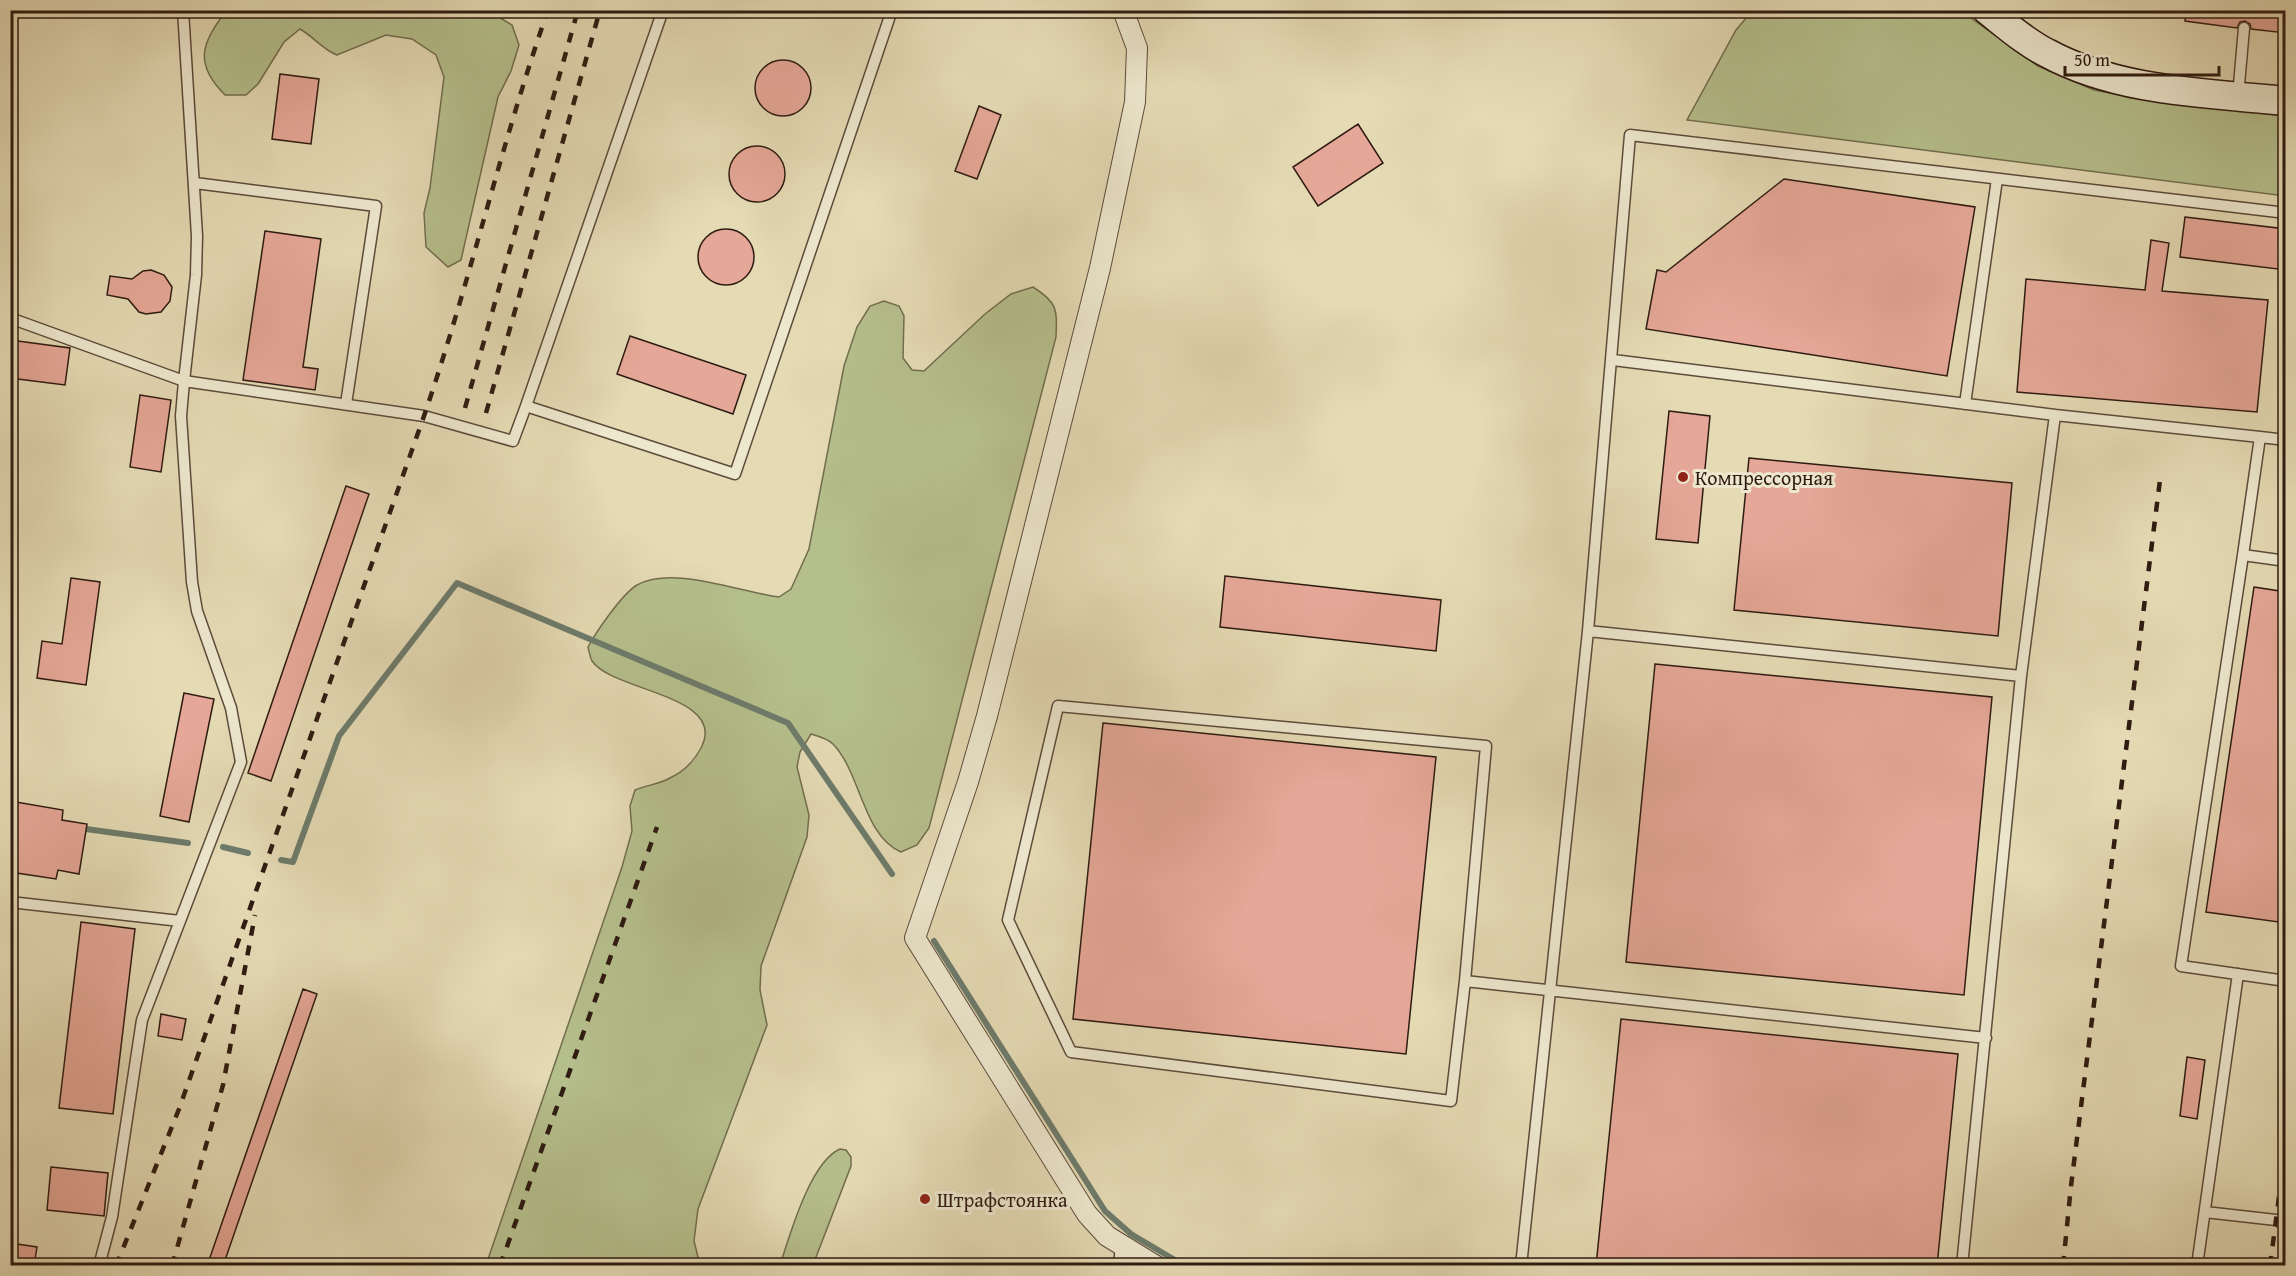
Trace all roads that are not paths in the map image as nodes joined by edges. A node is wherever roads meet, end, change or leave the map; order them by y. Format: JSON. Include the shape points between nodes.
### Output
{"nodes":[{"id":1,"x":183,"y":10,"type":"edge"},
{"id":2,"x":663,"y":10,"type":"edge"},
{"id":3,"x":892,"y":10,"type":"edge"},
{"id":4,"x":1123,"y":10,"type":"edge"},
{"id":5,"x":1987,"y":10,"type":"edge"},
{"id":6,"x":2244,"y":28,"type":"dead end"},
{"id":7,"x":2238,"y":96,"type":"junction"},
{"id":8,"x":2286,"y":101,"type":"edge"},
{"id":9,"x":1996,"y":179,"type":"junction"},
{"id":10,"x":195,"y":183,"type":"junction"},
{"id":11,"x":2286,"y":213,"type":"edge"},
{"id":12,"x":10,"y":318,"type":"edge"},
{"id":13,"x":1613,"y":360,"type":"junction"},
{"id":14,"x":184,"y":381,"type":"junction"},
{"id":15,"x":346,"y":404,"type":"junction"},
{"id":16,"x":1965,"y":404,"type":"junction"},
{"id":17,"x":526,"y":406,"type":"junction"},
{"id":18,"x":2055,"y":415,"type":"junction"},
{"id":19,"x":2260,"y":437,"type":"junction"},
{"id":20,"x":2286,"y":440,"type":"edge"},
{"id":21,"x":2243,"y":555,"type":"junction"},
{"id":22,"x":2286,"y":561,"type":"edge"},
{"id":23,"x":1588,"y":631,"type":"junction"},
{"id":24,"x":2021,"y":676,"type":"junction"},
{"id":25,"x":10,"y":902,"type":"edge"},
{"id":26,"x":180,"y":921,"type":"junction"},
{"id":27,"x":2238,"y":974,"type":"junction"},
{"id":28,"x":1465,"y":981,"type":"junction"},
{"id":29,"x":2286,"y":981,"type":"edge"},
{"id":30,"x":1550,"y":992,"type":"junction"},
{"id":31,"x":1986,"y":1038,"type":"junction"},
{"id":32,"x":2205,"y":1212,"type":"junction"},
{"id":33,"x":2286,"y":1225,"type":"edge"},
{"id":34,"x":1121,"y":1245,"type":"junction"},
{"id":35,"x":99,"y":1266,"type":"edge"},
{"id":36,"x":1119,"y":1266,"type":"edge"},
{"id":37,"x":1156,"y":1266,"type":"edge"},
{"id":38,"x":1521,"y":1266,"type":"edge"},
{"id":39,"x":1962,"y":1266,"type":"edge"},
{"id":40,"x":2197,"y":1266,"type":"edge"}],
"edges":[{"from":1,"to":10,"type":"lane"},
{"from":2,"to":17,"type":"lane"},
{"from":3,"to":17,"type":"lane","via":[[735,474]]},
{"from":4,"to":34,"type":"street","via":[[1137,48],[1135,102],[1100,268],[987,716],[915,938],[1087,1214]]},
{"from":5,"to":7,"type":"street","via":[[2047,53],[2108,77],[2147,86]]},
{"from":6,"to":7,"type":"lane"},
{"from":7,"to":8,"type":"street"},
{"from":9,"to":11,"type":"lane"},
{"from":9,"to":13,"type":"lane","via":[[1630,135]]},
{"from":9,"to":16,"type":"lane"},
{"from":10,"to":14,"type":"lane","via":[[196,275]]},
{"from":10,"to":15,"type":"lane","via":[[376,206]]},
{"from":12,"to":14,"type":"lane"},
{"from":13,"to":16,"type":"lane"},
{"from":13,"to":23,"type":"lane"},
{"from":14,"to":15,"type":"lane"},
{"from":14,"to":26,"type":"lane","via":[[181,416],[192,582],[197,611],[231,708],[241,762]]},
{"from":15,"to":17,"type":"lane","via":[[424,416],[513,441]]},
{"from":16,"to":18,"type":"lane"},
{"from":18,"to":19,"type":"lane"},
{"from":18,"to":24,"type":"lane"},
{"from":19,"to":20,"type":"lane"},
{"from":19,"to":21,"type":"lane"},
{"from":21,"to":22,"type":"lane"},
{"from":21,"to":27,"type":"lane","via":[[2181,966]]},
{"from":23,"to":24,"type":"lane"},
{"from":23,"to":30,"type":"lane"},
{"from":24,"to":31,"type":"lane"},
{"from":25,"to":26,"type":"lane"},
{"from":26,"to":35,"type":"lane","via":[[142,1020],[112,1217]]},
{"from":27,"to":29,"type":"lane"},
{"from":27,"to":32,"type":"lane"},
{"from":28,"to":28,"type":"lane","via":[[1486,746],[1058,706],[1008,920],[1071,1052],[1451,1101]]},
{"from":28,"to":30,"type":"lane"},
{"from":30,"to":31,"type":"lane"},
{"from":30,"to":38,"type":"lane"},
{"from":31,"to":39,"type":"lane"},
{"from":32,"to":33,"type":"lane","via":[[2276,1220]]},
{"from":32,"to":40,"type":"lane"},
{"from":34,"to":36,"type":"lane"},
{"from":34,"to":37,"type":"street"}]}
